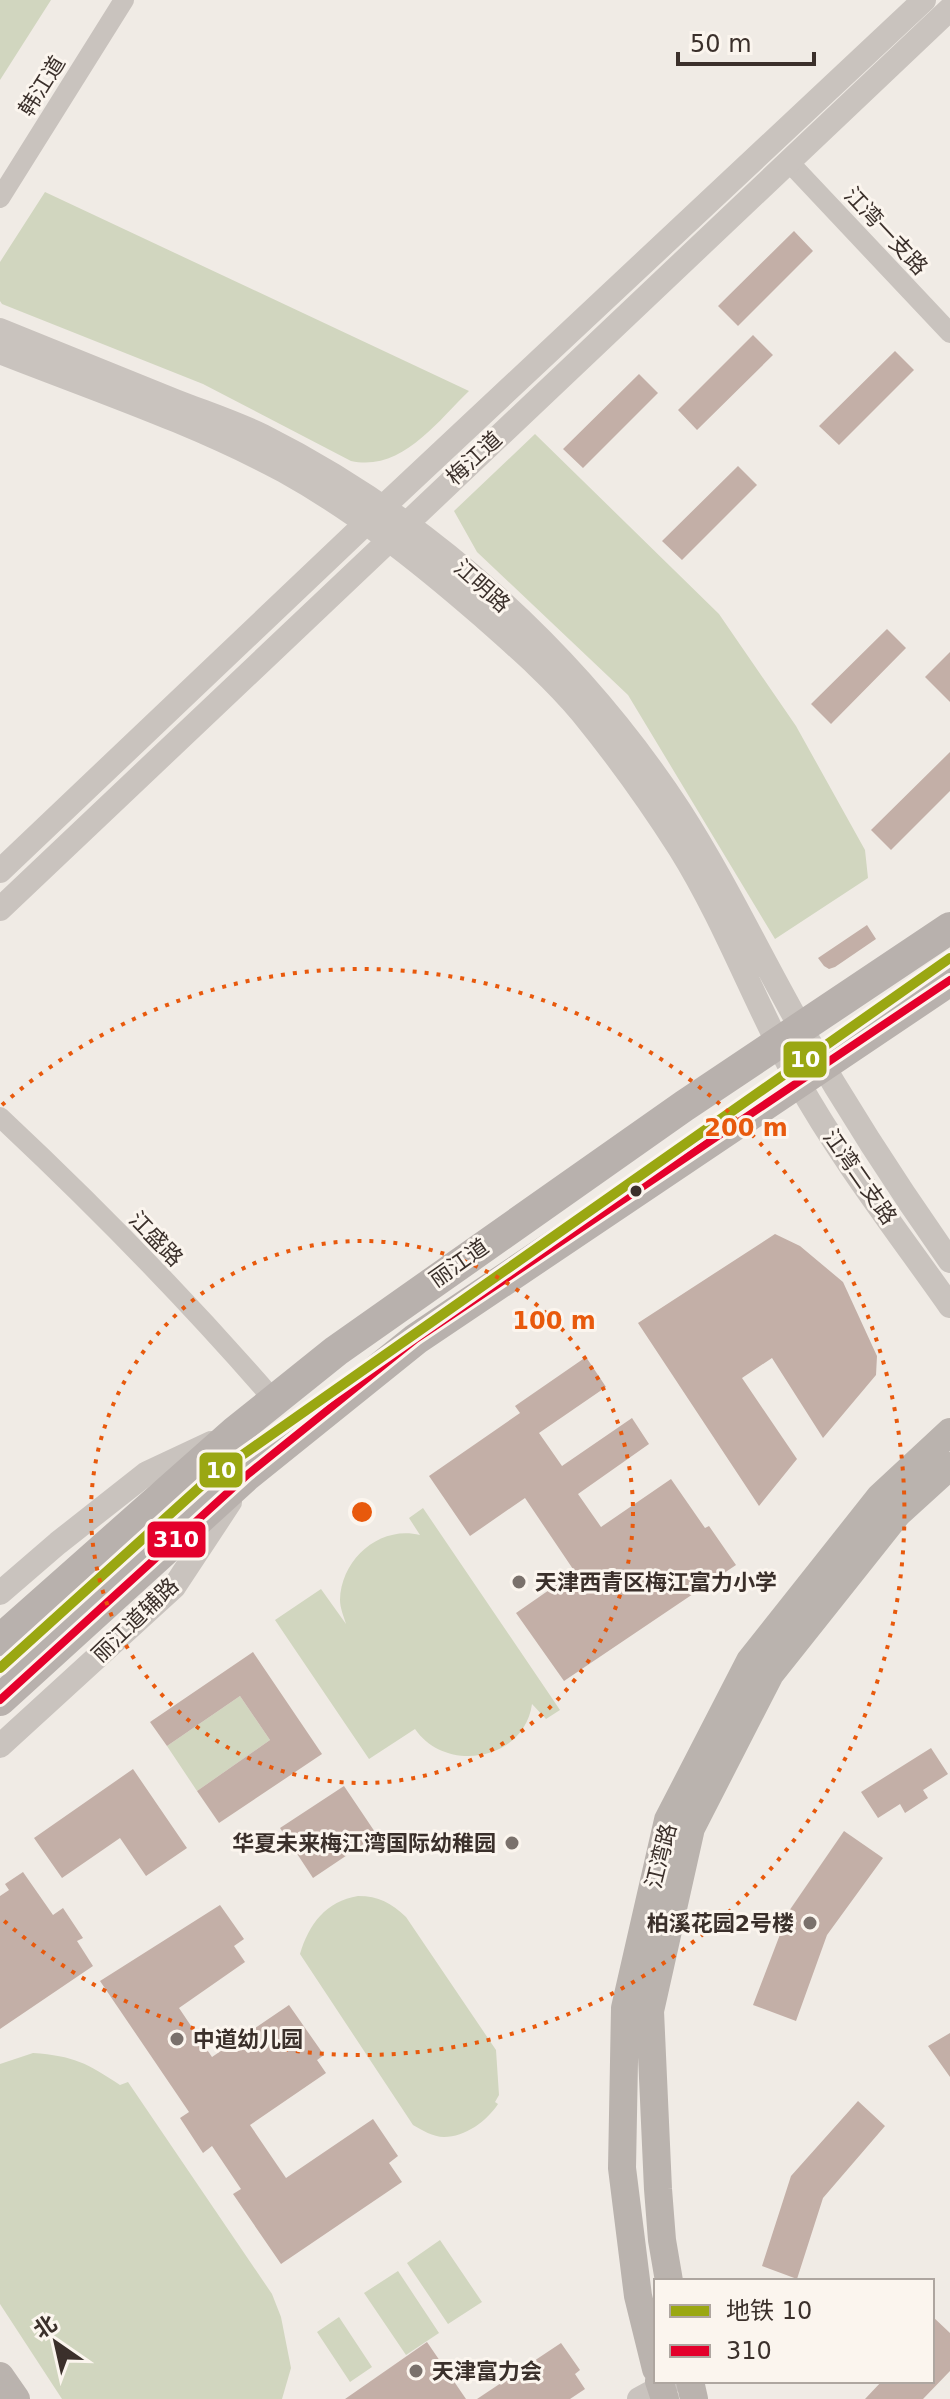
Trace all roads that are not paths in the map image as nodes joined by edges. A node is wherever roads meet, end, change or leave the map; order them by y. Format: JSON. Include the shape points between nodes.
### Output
{"nodes":[{"id":1,"x":124,"y":0,"type":"edge"},
{"id":2,"x":924,"y":0,"type":"edge"},
{"id":3,"x":950,"y":9,"type":"edge"},
{"id":4,"x":788,"y":161,"type":"junction"},
{"id":5,"x":0,"y":198,"type":"edge"},
{"id":6,"x":0,"y":330,"type":"edge"},
{"id":7,"x":950,"y":333,"type":"edge"},
{"id":8,"x":0,"y":352,"type":"edge"},
{"id":9,"x":374,"y":515,"type":"junction"},
{"id":10,"x":397,"y":531,"type":"junction"},
{"id":11,"x":0,"y":871,"type":"edge"},
{"id":12,"x":0,"y":909,"type":"edge"},
{"id":13,"x":950,"y":928,"type":"edge"},
{"id":14,"x":950,"y":980,"type":"edge"},
{"id":15,"x":789,"y":1036,"type":"junction"},
{"id":16,"x":811,"y":1074,"type":"junction"},
{"id":17,"x":0,"y":1117,"type":"edge"},
{"id":18,"x":950,"y":1261,"type":"edge"},
{"id":19,"x":950,"y":1306,"type":"edge"},
{"id":20,"x":273,"y":1399,"type":"junction"},
{"id":21,"x":235,"y":1432,"type":"junction"},
{"id":22,"x":950,"y":1432,"type":"edge"},
{"id":23,"x":950,"y":1466,"type":"edge"},
{"id":24,"x":247,"y":1475,"type":"junction"},
{"id":25,"x":0,"y":1593,"type":"edge"},
{"id":26,"x":0,"y":1640,"type":"edge"},
{"id":27,"x":0,"y":1700,"type":"edge"},
{"id":28,"x":0,"y":1746,"type":"edge"},
{"id":29,"x":669,"y":2279,"type":"edge"},
{"id":30,"x":654,"y":2368,"type":"edge"},
{"id":31,"x":0,"y":2376,"type":"edge"},
{"id":32,"x":16,"y":2399,"type":"edge"}],
"edges":[{"from":1,"to":5,"type":"street","name":"韩江道"},
{"from":2,"to":9,"type":"street","name":"梅江道"},
{"from":3,"to":4,"type":"street","name":"梅江道"},
{"from":4,"to":7,"type":"street","name":"江湾一支路"},
{"from":4,"to":10,"type":"street","name":"梅江道"},
{"from":6,"to":9,"type":"street","name":"江明路","via":[[261,436],[335,477]]},
{"from":8,"to":9,"type":"street","name":"江明路","via":[[190,428]]},
{"from":9,"to":10,"type":"street","name":"江明路"},
{"from":9,"to":11,"type":"street","name":"梅江道"},
{"from":10,"to":12,"type":"street","name":"梅江道"},
{"from":10,"to":15,"type":"street","name":"江明路","via":[[444,552],[506,606],[628,739],[713,866]]},
{"from":13,"to":15,"type":"main road","name":"丽江道"},
{"from":14,"to":16,"type":"main road","name":"丽江道"},
{"from":15,"to":16,"type":"street","name":"江湾二支路"},
{"from":15,"to":20,"type":"main road","name":"丽江道"},
{"from":16,"to":18,"type":"street","name":"江湾二支路"},
{"from":16,"to":19,"type":"street","name":"江湾二支路","via":[[817,1115]]},
{"from":16,"to":24,"type":"main road","name":"丽江道","via":[[416,1339]]},
{"from":17,"to":20,"type":"street","name":"江盛路"},
{"from":20,"to":21,"type":"main road","name":"丽江道"},
{"from":21,"to":25,"type":"street","via":[[147,1473]]},
{"from":21,"to":26,"type":"main road","name":"丽江道"},
{"from":22,"to":30,"type":"main road","name":"江湾路","via":[[880,1497],[750,1661],[668,1820],[625,2008],[622,2168],[638,2296]]},
{"from":23,"to":29,"type":"main road","name":"江湾路","via":[[898,1513],[770,1674],[691,1828],[650,2011],[658,2189]]},
{"from":24,"to":27,"type":"main road","name":"丽江道"},
{"from":24,"to":28,"type":"street","name":"丽江道辅路","via":[[174,1587]]},
{"from":31,"to":32,"type":"main road"}]}
